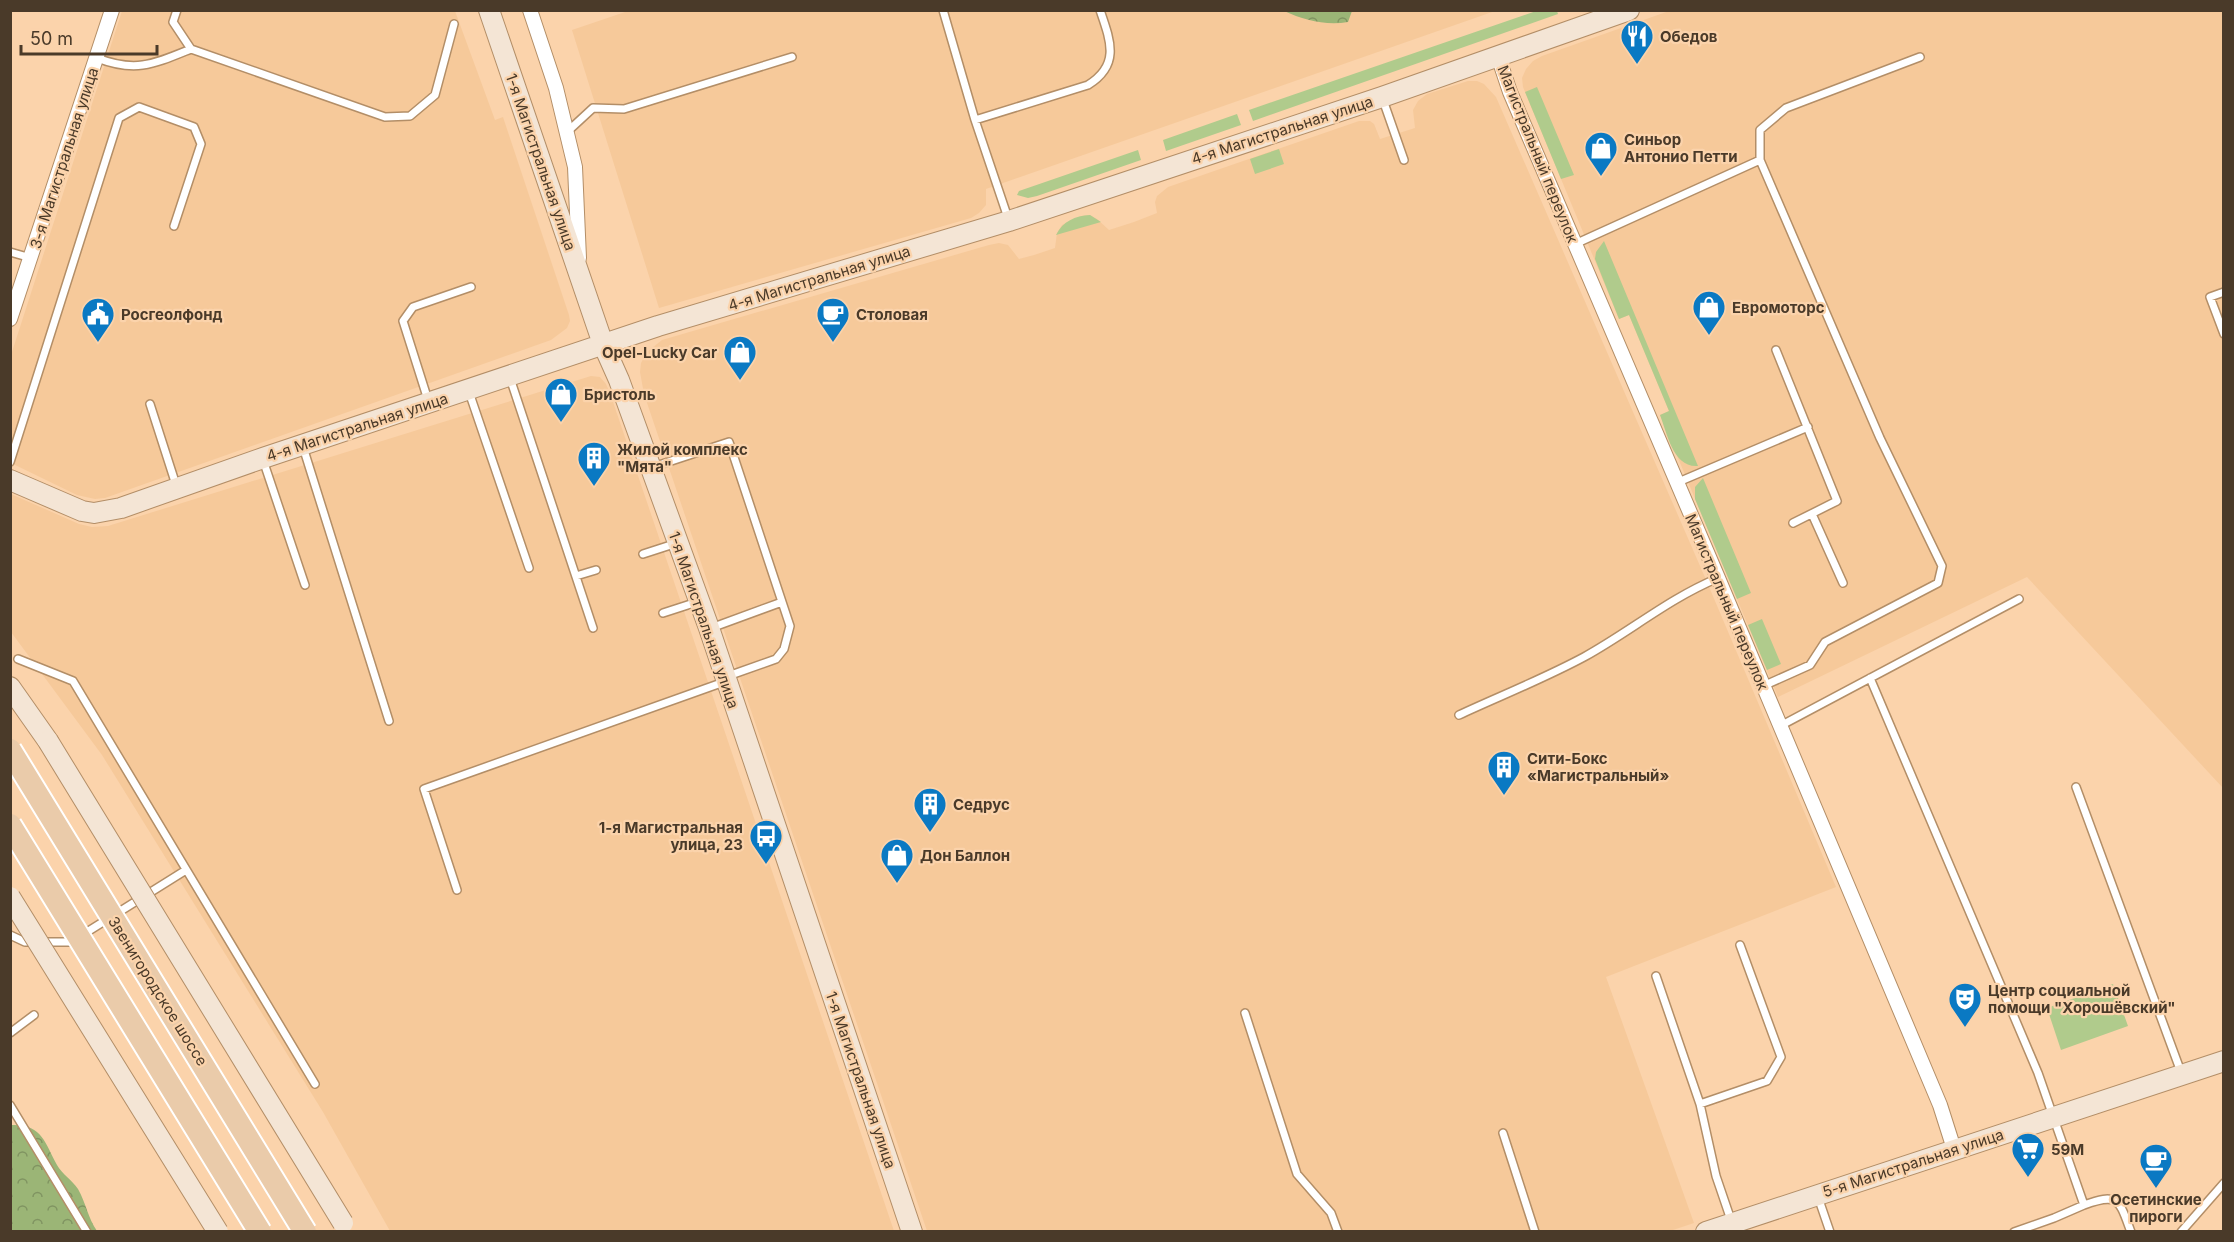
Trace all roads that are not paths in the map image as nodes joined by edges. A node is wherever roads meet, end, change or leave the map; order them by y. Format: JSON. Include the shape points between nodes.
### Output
{"nodes":[{"id":1,"x":112,"y":10,"type":"edge"},
{"id":2,"x":177,"y":10,"type":"edge"},
{"id":3,"x":489,"y":10,"type":"edge"},
{"id":4,"x":530,"y":10,"type":"edge"},
{"id":5,"x":943,"y":10,"type":"edge"},
{"id":6,"x":1100,"y":10,"type":"edge"},
{"id":7,"x":1629,"y":10,"type":"edge"},
{"id":8,"x":454,"y":24,"type":"dead end"},
{"id":9,"x":191,"y":49,"type":"junction"},
{"id":10,"x":1498,"y":56,"type":"junction"},
{"id":11,"x":792,"y":57,"type":"dead end"},
{"id":12,"x":1920,"y":57,"type":"dead end"},
{"id":13,"x":97,"y":58,"type":"junction"},
{"id":14,"x":1382,"y":97,"type":"junction"},
{"id":15,"x":975,"y":120,"type":"junction"},
{"id":16,"x":567,"y":132,"type":"junction"},
{"id":17,"x":1404,"y":160,"type":"dead end"},
{"id":18,"x":1760,"y":160,"type":"junction"},
{"id":19,"x":1009,"y":221,"type":"junction"},
{"id":20,"x":174,"y":226,"type":"dead end"},
{"id":21,"x":1575,"y":244,"type":"junction"},
{"id":22,"x":10,"y":252,"type":"edge"},
{"id":23,"x":29,"y":265,"type":"junction"},
{"id":24,"x":580,"y":276,"type":"junction"},
{"id":25,"x":471,"y":287,"type":"dead end"},
{"id":26,"x":2223,"y":292,"type":"edge"},
{"id":27,"x":10,"y":295,"type":"edge"},
{"id":28,"x":10,"y":319,"type":"edge"},
{"id":29,"x":2223,"y":334,"type":"edge"},
{"id":30,"x":603,"y":344,"type":"junction"},
{"id":31,"x":1776,"y":350,"type":"dead end"},
{"id":32,"x":509,"y":376,"type":"junction"},
{"id":33,"x":468,"y":389,"type":"junction"},
{"id":34,"x":429,"y":403,"type":"junction"},
{"id":35,"x":150,"y":404,"type":"dead end"},
{"id":36,"x":1808,"y":428,"type":"junction"},
{"id":37,"x":302,"y":445,"type":"junction"},
{"id":38,"x":263,"y":458,"type":"junction"},
{"id":39,"x":10,"y":462,"type":"edge"},
{"id":40,"x":650,"y":468,"type":"junction"},
{"id":41,"x":10,"y":480,"type":"edge"},
{"id":42,"x":1676,"y":483,"type":"junction"},
{"id":43,"x":177,"y":488,"type":"junction"},
{"id":44,"x":1812,"y":514,"type":"junction"},
{"id":45,"x":1793,"y":523,"type":"dead end"},
{"id":46,"x":677,"y":543,"type":"junction"},
{"id":47,"x":643,"y":554,"type":"dead end"},
{"id":48,"x":529,"y":568,"type":"dead end"},
{"id":49,"x":596,"y":570,"type":"dead end"},
{"id":50,"x":576,"y":576,"type":"junction"},
{"id":51,"x":1718,"y":578,"type":"junction"},
{"id":52,"x":1843,"y":583,"type":"dead end"},
{"id":53,"x":305,"y":585,"type":"dead end"},
{"id":54,"x":2019,"y":599,"type":"dead end"},
{"id":55,"x":699,"y":602,"type":"junction"},
{"id":56,"x":782,"y":602,"type":"junction"},
{"id":57,"x":663,"y":613,"type":"dead end"},
{"id":58,"x":593,"y":628,"type":"dead end"},
{"id":59,"x":709,"y":628,"type":"junction"},
{"id":60,"x":18,"y":659,"type":"dead end"},
{"id":61,"x":1870,"y":678,"type":"junction"},
{"id":62,"x":726,"y":679,"type":"junction"},
{"id":63,"x":1763,"y":686,"type":"junction"},
{"id":64,"x":10,"y":687,"type":"edge"},
{"id":65,"x":1459,"y":715,"type":"dead end"},
{"id":66,"x":389,"y":721,"type":"dead end"},
{"id":67,"x":1780,"y":726,"type":"junction"},
{"id":68,"x":10,"y":750,"type":"edge"},
{"id":69,"x":2076,"y":787,"type":"dead end"},
{"id":70,"x":10,"y":825,"type":"edge"},
{"id":71,"x":186,"y":870,"type":"junction"},
{"id":72,"x":457,"y":890,"type":"dead end"},
{"id":73,"x":10,"y":897,"type":"edge"},
{"id":74,"x":10,"y":935,"type":"edge"},
{"id":75,"x":1740,"y":945,"type":"dead end"},
{"id":76,"x":1656,"y":976,"type":"dead end"},
{"id":77,"x":1245,"y":1013,"type":"dead end"},
{"id":78,"x":34,"y":1015,"type":"dead end"},
{"id":79,"x":10,"y":1033,"type":"edge"},
{"id":80,"x":2223,"y":1061,"type":"edge"},
{"id":81,"x":2182,"y":1075,"type":"junction"},
{"id":82,"x":315,"y":1084,"type":"dead end"},
{"id":83,"x":1700,"y":1104,"type":"junction"},
{"id":84,"x":10,"y":1105,"type":"edge"},
{"id":85,"x":2053,"y":1117,"type":"junction"},
{"id":86,"x":1503,"y":1133,"type":"dead end"},
{"id":87,"x":1954,"y":1149,"type":"junction"},
{"id":88,"x":2223,"y":1183,"type":"edge"},
{"id":89,"x":1817,"y":1195,"type":"junction"},
{"id":90,"x":2084,"y":1205,"type":"junction"},
{"id":91,"x":1732,"y":1223,"type":"junction"},
{"id":92,"x":345,"y":1227,"type":"edge"},
{"id":93,"x":87,"y":1232,"type":"edge"},
{"id":94,"x":218,"y":1232,"type":"edge"},
{"id":95,"x":260,"y":1232,"type":"edge"},
{"id":96,"x":305,"y":1232,"type":"edge"},
{"id":97,"x":912,"y":1232,"type":"edge"},
{"id":98,"x":1338,"y":1232,"type":"edge"},
{"id":99,"x":1535,"y":1232,"type":"edge"},
{"id":100,"x":1706,"y":1232,"type":"edge"},
{"id":101,"x":1830,"y":1232,"type":"edge"},
{"id":102,"x":2014,"y":1232,"type":"edge"},
{"id":103,"x":2131,"y":1232,"type":"edge"},
{"id":104,"x":2181,"y":1232,"type":"edge"}],
"edges":[{"from":1,"to":13,"type":"street","name":"3-я Магистральная улица"},
{"from":2,"to":9,"type":"lane","via":[[173,22]]},
{"from":3,"to":24,"type":"street","name":"1-я Магистральная улица"},
{"from":4,"to":16,"type":"street"},
{"from":5,"to":15,"type":"lane"},
{"from":6,"to":15,"type":"lane","via":[[1110,49],[1108,65],[1100,78],[1088,86]]},
{"from":7,"to":10,"type":"street","name":"4-я Магистральная улица"},
{"from":8,"to":9,"type":"lane","via":[[435,95],[411,116],[385,117]]},
{"from":9,"to":13,"type":"lane","via":[[150,65],[128,67]]},
{"from":10,"to":14,"type":"street","name":"4-я Магистральная улица"},
{"from":10,"to":21,"type":"street","name":"Магистральный переулок"},
{"from":11,"to":16,"type":"lane","via":[[624,109],[593,108]]},
{"from":12,"to":18,"type":"lane","via":[[1786,108],[1760,130]]},
{"from":13,"to":23,"type":"street","name":"3-я Магистральная улица"},
{"from":14,"to":17,"type":"lane"},
{"from":14,"to":19,"type":"street","name":"4-я Магистральная улица"},
{"from":15,"to":19,"type":"lane"},
{"from":16,"to":24,"type":"street","via":[[575,167]]},
{"from":18,"to":21,"type":"lane"},
{"from":18,"to":63,"type":"lane","via":[[1880,438],[1942,566],[1938,583],[1825,642],[1810,665]]},
{"from":19,"to":30,"type":"street","name":"4-я Магистральная улица"},
{"from":20,"to":39,"type":"lane","via":[[201,144],[194,127],[139,107],[119,118]]},
{"from":21,"to":42,"type":"street","name":"Магистральный переулок"},
{"from":22,"to":23,"type":"lane"},
{"from":23,"to":27,"type":"street","name":"3-я Магистральная улица"},
{"from":23,"to":28,"type":"street","name":"3-я Магистральная улица"},
{"from":24,"to":30,"type":"street","name":"1-я Магистральная улица"},
{"from":25,"to":34,"type":"lane","via":[[412,307],[403,321]]},
{"from":26,"to":29,"type":"lane","via":[[2210,297]]},
{"from":30,"to":32,"type":"street","name":"4-я Магистральная улица"},
{"from":30,"to":40,"type":"street","name":"1-я Магистральная улица"},
{"from":31,"to":36,"type":"lane"},
{"from":32,"to":33,"type":"street","name":"4-я Магистральная улица"},
{"from":32,"to":50,"type":"lane"},
{"from":33,"to":34,"type":"street","name":"4-я Магистральная улица"},
{"from":33,"to":48,"type":"lane"},
{"from":34,"to":37,"type":"street","name":"4-я Магистральная улица"},
{"from":35,"to":43,"type":"lane"},
{"from":36,"to":42,"type":"lane"},
{"from":36,"to":44,"type":"lane","via":[[1837,501]]},
{"from":37,"to":38,"type":"street","name":"4-я Магистральная улица"},
{"from":37,"to":66,"type":"lane"},
{"from":38,"to":43,"type":"street","name":"4-я Магистральная улица"},
{"from":38,"to":53,"type":"lane"},
{"from":40,"to":46,"type":"street","name":"1-я Магистральная улица"},
{"from":40,"to":56,"type":"lane","via":[[729,442]]},
{"from":41,"to":43,"type":"street","name":"4-я Магистральная улица","via":[[94,513]]},
{"from":42,"to":51,"type":"street","name":"Магистральный переулок"},
{"from":44,"to":45,"type":"lane"},
{"from":44,"to":52,"type":"lane"},
{"from":46,"to":47,"type":"lane"},
{"from":46,"to":55,"type":"street","name":"1-я Магистральная улица"},
{"from":49,"to":50,"type":"lane"},
{"from":50,"to":58,"type":"lane"},
{"from":51,"to":63,"type":"street","name":"Магистральный переулок"},
{"from":51,"to":65,"type":"lane","via":[[1671,600],[1582,658]]},
{"from":54,"to":61,"type":"lane"},
{"from":55,"to":57,"type":"lane"},
{"from":55,"to":59,"type":"street","name":"1-я Магистральная улица"},
{"from":56,"to":59,"type":"lane"},
{"from":56,"to":62,"type":"lane","via":[[790,626],[784,649],[776,659]]},
{"from":59,"to":62,"type":"street","name":"1-я Магистральная улица"},
{"from":60,"to":71,"type":"lane","via":[[73,681]]},
{"from":61,"to":67,"type":"lane"},
{"from":61,"to":85,"type":"lane","via":[[2038,1073]]},
{"from":62,"to":72,"type":"lane","via":[[424,789]]},
{"from":62,"to":97,"type":"street","name":"1-я Магистральная улица"},
{"from":63,"to":67,"type":"street","name":"Магистральный переулок"},
{"from":64,"to":92,"type":"street","bridge":true,"via":[[48,741]]},
{"from":67,"to":87,"type":"street","name":"Магистральный переулок","via":[[1940,1105]]},
{"from":68,"to":96,"type":"main road","name":"Звенигородское шоссе","bridge":true},
{"from":69,"to":81,"type":"lane"},
{"from":70,"to":95,"type":"main road","bridge":true},
{"from":71,"to":74,"type":"lane","via":[[71,942],[25,942]]},
{"from":71,"to":82,"type":"lane"},
{"from":73,"to":94,"type":"street","bridge":true},
{"from":75,"to":83,"type":"lane","via":[[1781,1057],[1767,1081]]},
{"from":76,"to":83,"type":"lane"},
{"from":77,"to":98,"type":"lane","via":[[1297,1174],[1331,1213]]},
{"from":78,"to":79,"type":"lane"},
{"from":80,"to":81,"type":"street","name":"5-я Магистральная улица"},
{"from":81,"to":85,"type":"street","name":"5-я Магистральная улица"},
{"from":83,"to":91,"type":"lane","via":[[1716,1176]]},
{"from":84,"to":93,"type":"lane"},
{"from":85,"to":87,"type":"street","name":"5-я Магистральная улица"},
{"from":85,"to":90,"type":"lane"},
{"from":86,"to":99,"type":"lane"},
{"from":87,"to":89,"type":"street","name":"5-я Магистральная улица"},
{"from":88,"to":104,"type":"lane"},
{"from":89,"to":91,"type":"street","name":"5-я Магистральная улица"},
{"from":89,"to":101,"type":"lane"},
{"from":90,"to":102,"type":"lane"},
{"from":90,"to":103,"type":"lane","via":[[2103,1198],[2113,1199],[2121,1206]]},
{"from":91,"to":100,"type":"street","name":"5-я Магистральная улица"}]}
